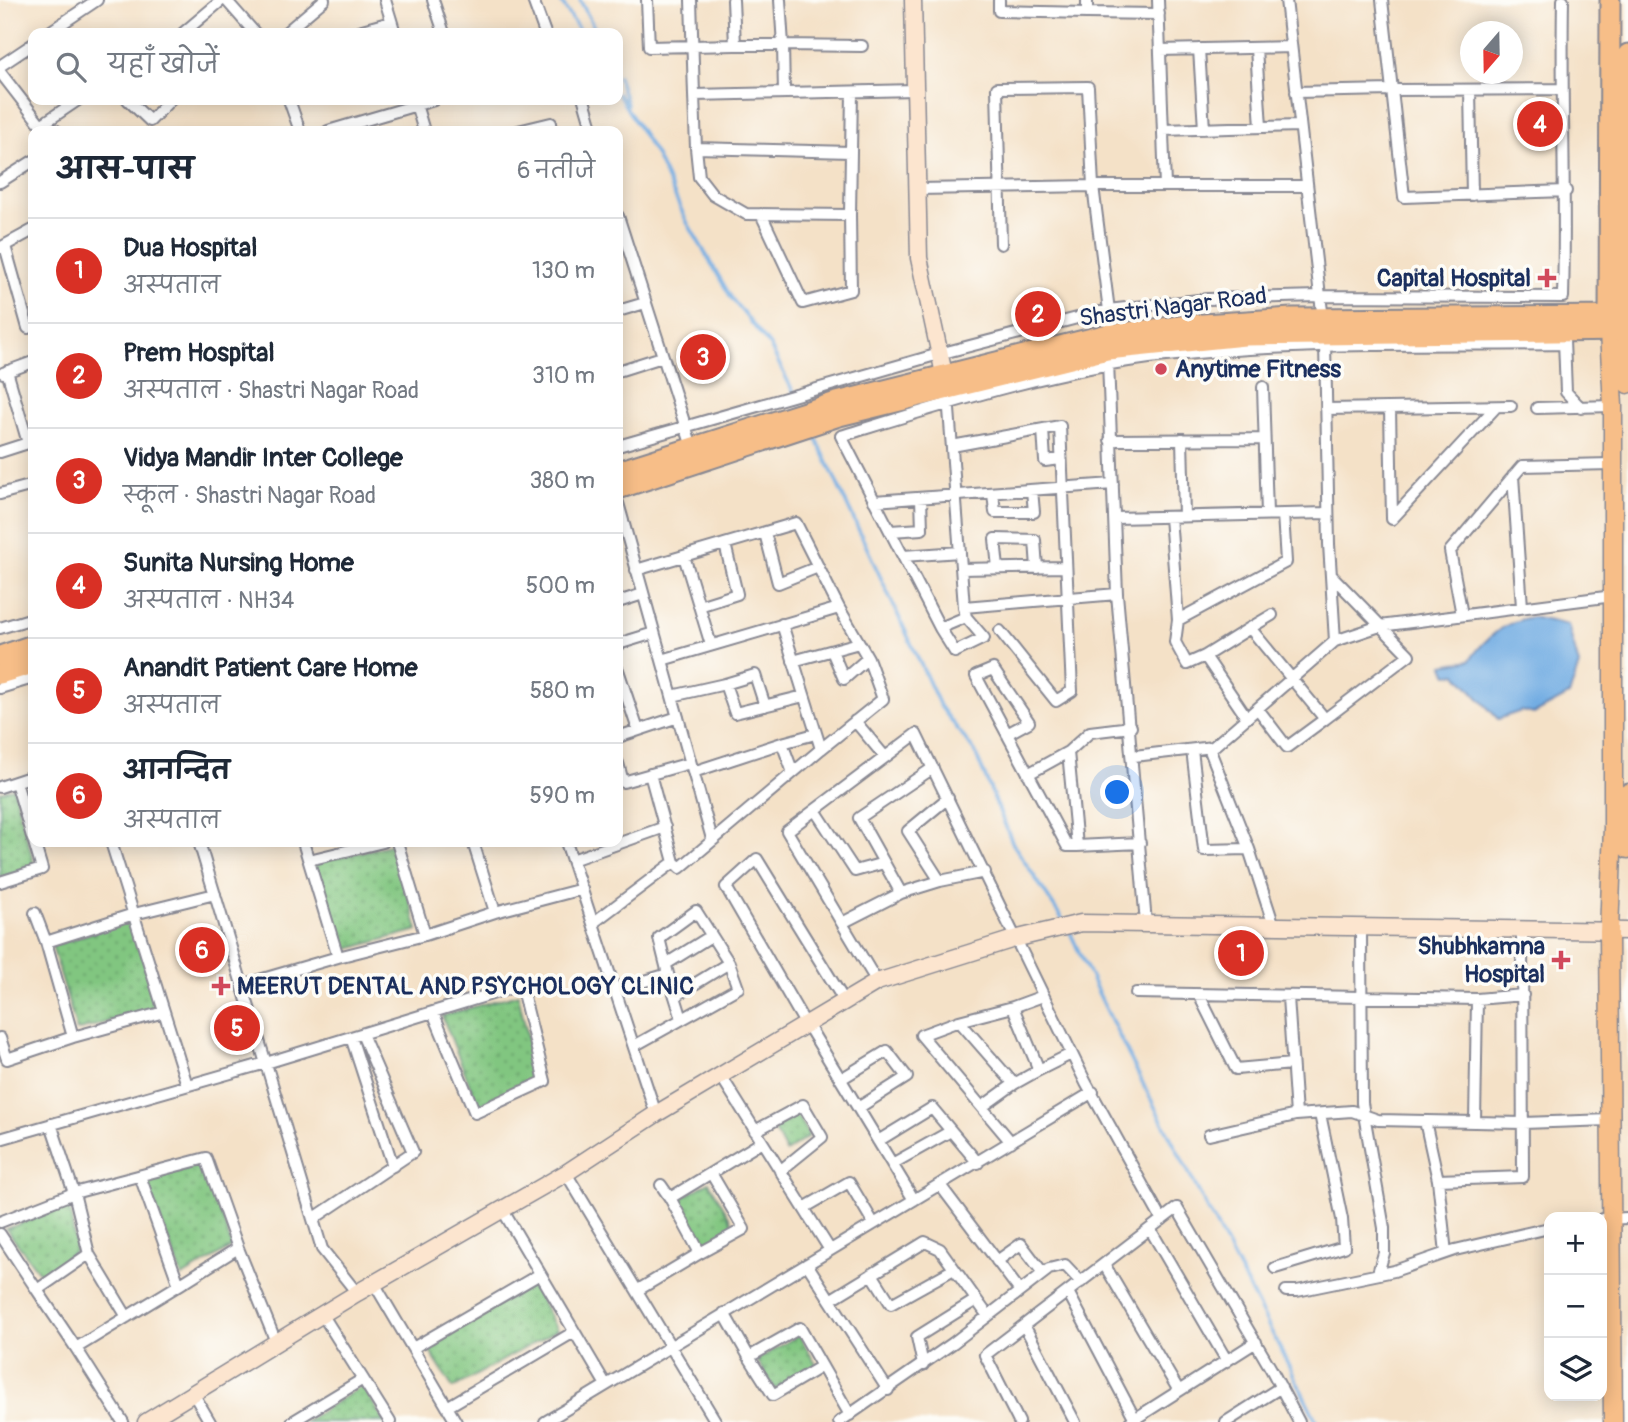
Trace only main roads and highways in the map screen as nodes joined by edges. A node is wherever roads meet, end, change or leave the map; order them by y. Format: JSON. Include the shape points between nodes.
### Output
{"nodes":[{"id":1,"x":1610,"y":0,"type":"edge"},
{"id":2,"x":1619,"y":21,"type":"edge"},
{"id":3,"x":1628,"y":54,"type":"edge"},
{"id":4,"x":1618,"y":96,"type":"edge"},
{"id":5,"x":1617,"y":175,"type":"edge"},
{"id":6,"x":1627,"y":266,"type":"edge"},
{"id":7,"x":1619,"y":325,"type":"edge"},
{"id":8,"x":1628,"y":384,"type":"edge"},
{"id":9,"x":695,"y":456,"type":"junction"},
{"id":10,"x":623,"y":470,"type":"edge"},
{"id":11,"x":623,"y":487,"type":"edge"},
{"id":12,"x":28,"y":649,"type":"edge"},
{"id":13,"x":28,"y":665,"type":"edge"},
{"id":14,"x":0,"y":671,"type":"edge"},
{"id":15,"x":1628,"y":793,"type":"edge"},
{"id":16,"x":1623,"y":827,"type":"edge"},
{"id":17,"x":1628,"y":849,"type":"edge"},
{"id":18,"x":1614,"y":1218,"type":"edge"},
{"id":19,"x":1613,"y":1422,"type":"edge"}],
"edges":[{"from":1,"to":2,"type":"highway"},
{"from":2,"to":4,"type":"highway"},
{"from":3,"to":4,"type":"highway"},
{"from":4,"to":5,"type":"highway"},
{"from":5,"to":6,"type":"highway"},
{"from":5,"to":7,"type":"highway"},
{"from":6,"to":7,"type":"highway"},
{"from":7,"to":8,"type":"main road"},
{"from":7,"to":9,"type":"highway","name":"Shastri Nagar Road","via":[[1564,322],[1324,333],[1234,321],[836,410]]},
{"from":7,"to":16,"type":"main road","via":[[1613,406],[1613,596]]},
{"from":9,"to":10,"type":"highway","name":"Shastri Nagar Road"},
{"from":9,"to":11,"type":"highway"},
{"from":12,"to":14,"type":"highway"},
{"from":13,"to":14,"type":"highway"},
{"from":15,"to":16,"type":"main road"},
{"from":16,"to":17,"type":"main road"},
{"from":16,"to":18,"type":"main road","via":[[1609,932]]},
{"from":18,"to":19,"type":"main road"}]}
